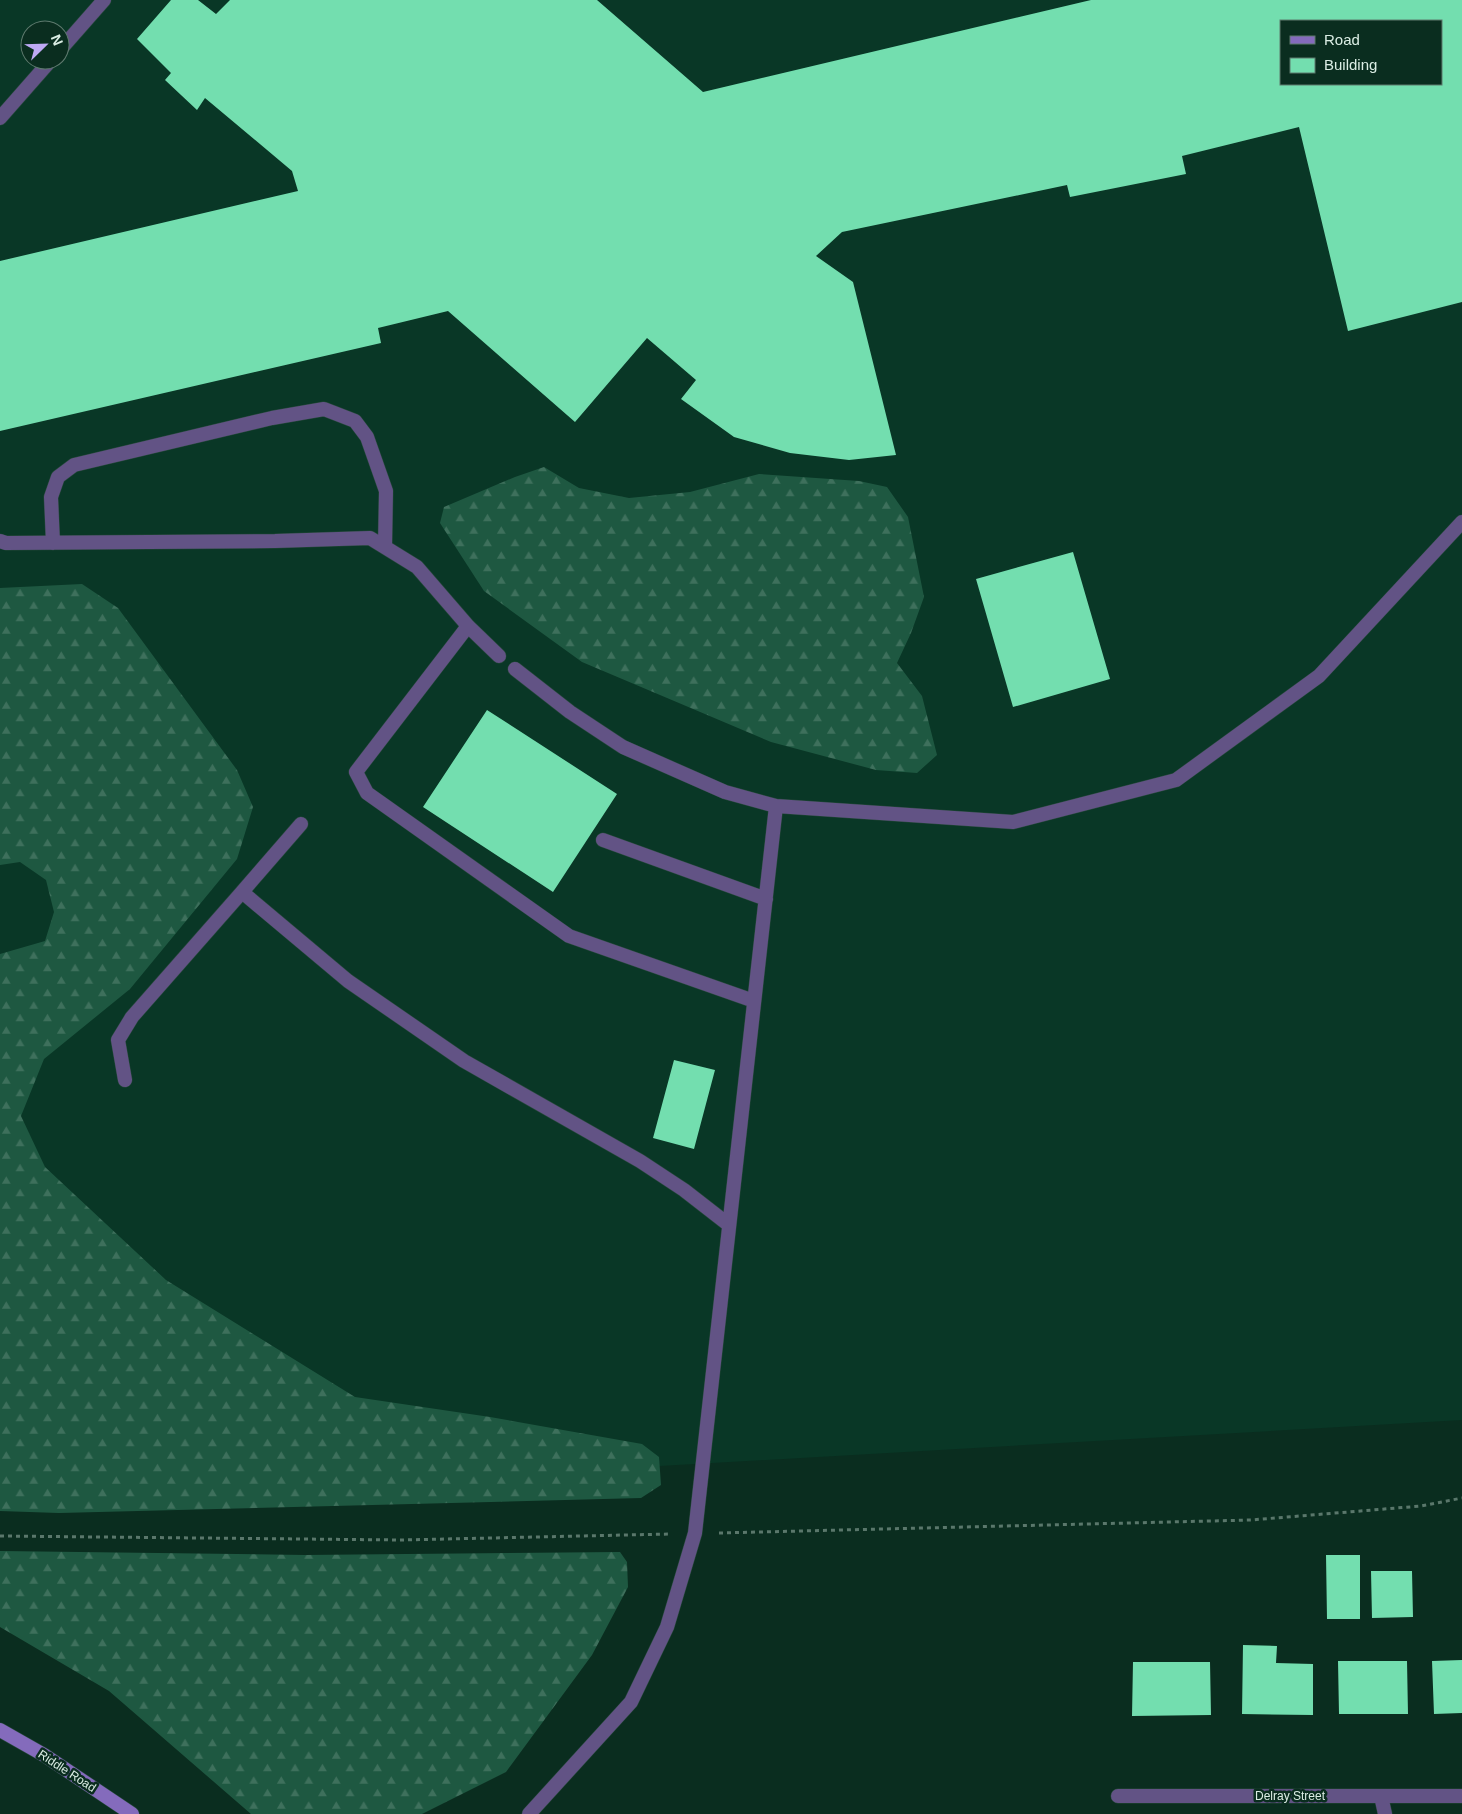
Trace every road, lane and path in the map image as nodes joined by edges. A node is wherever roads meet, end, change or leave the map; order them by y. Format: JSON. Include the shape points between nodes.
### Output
{"nodes":[{"id":1,"x":104,"y":0,"type":"edge"},
{"id":2,"x":70,"y":39,"type":"edge"},
{"id":3,"x":42,"y":70,"type":"edge"},
{"id":4,"x":0,"y":118,"type":"edge"},
{"id":5,"x":1462,"y":522,"type":"edge"},
{"id":6,"x":0,"y":541,"type":"edge"},
{"id":7,"x":53,"y":542,"type":"junction"},
{"id":8,"x":385,"y":547,"type":"junction"},
{"id":9,"x":468,"y":626,"type":"junction"},
{"id":10,"x":499,"y":656,"type":"dead end"},
{"id":11,"x":515,"y":669,"type":"dead end"},
{"id":12,"x":776,"y":806,"type":"junction"},
{"id":13,"x":301,"y":824,"type":"dead end"},
{"id":14,"x":603,"y":840,"type":"dead end"},
{"id":15,"x":242,"y":892,"type":"junction"},
{"id":16,"x":766,"y":899,"type":"junction"},
{"id":17,"x":754,"y":1001,"type":"junction"},
{"id":18,"x":125,"y":1080,"type":"dead end"},
{"id":19,"x":729,"y":1225,"type":"junction"},
{"id":20,"x":1462,"y":1498,"type":"edge"},
{"id":21,"x":695,"y":1533,"type":"junction"},
{"id":22,"x":0,"y":1536,"type":"edge"},
{"id":23,"x":0,"y":1730,"type":"edge"},
{"id":24,"x":1118,"y":1796,"type":"dead end"},
{"id":25,"x":1381,"y":1796,"type":"junction"},
{"id":26,"x":1462,"y":1796,"type":"edge"},
{"id":27,"x":132,"y":1814,"type":"edge"},
{"id":28,"x":529,"y":1814,"type":"edge"},
{"id":29,"x":1385,"y":1814,"type":"edge"}],
"edges":[{"from":1,"to":2,"type":"street"},
{"from":3,"to":4,"type":"street"},
{"from":5,"to":12,"type":"street","via":[[1319,676],[1176,780],[1013,822]]},
{"from":6,"to":7,"type":"street"},
{"from":7,"to":8,"type":"street","via":[[275,542],[370,538]]},
{"from":7,"to":8,"type":"street","via":[[51,497],[58,477],[74,465],[272,418],[324,409],[355,421],[366,437],[386,490]]},
{"from":8,"to":9,"type":"street","via":[[417,567]]},
{"from":9,"to":10,"type":"street"},
{"from":9,"to":17,"type":"street","via":[[356,772],[367,793],[569,936]]},
{"from":11,"to":12,"type":"street","via":[[570,712],[623,747],[725,792]]},
{"from":12,"to":16,"type":"street"},
{"from":13,"to":15,"type":"street"},
{"from":14,"to":16,"type":"street"},
{"from":15,"to":18,"type":"street","via":[[132,1017],[118,1040]]},
{"from":15,"to":19,"type":"street","via":[[348,981],[440,1045],[640,1161]]},
{"from":16,"to":17,"type":"street"},
{"from":17,"to":19,"type":"street"},
{"from":19,"to":21,"type":"street"},
{"from":20,"to":21,"type":"path","via":[[1421,1506],[1251,1520]]},
{"from":21,"to":22,"type":"path","via":[[401,1540]]},
{"from":21,"to":28,"type":"street","via":[[667,1627],[631,1702]]},
{"from":23,"to":27,"type":"main road","name":"Riddle Road","via":[[44,1755]]},
{"from":24,"to":25,"type":"street","name":"Delray Street"},
{"from":25,"to":26,"type":"street","name":"Delray Street"},
{"from":25,"to":29,"type":"street"}]}
